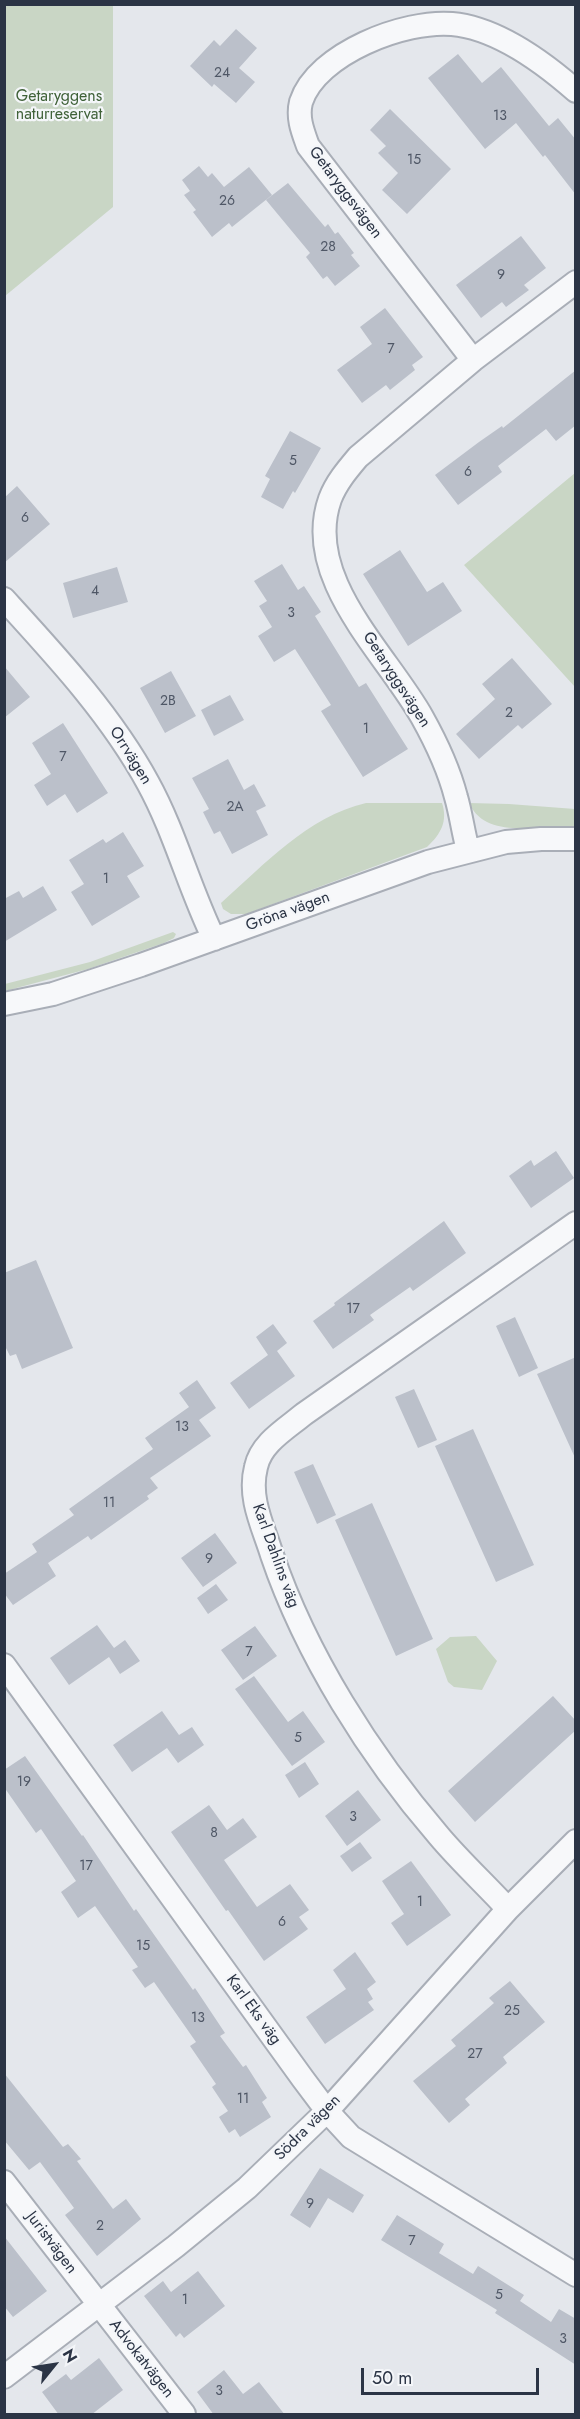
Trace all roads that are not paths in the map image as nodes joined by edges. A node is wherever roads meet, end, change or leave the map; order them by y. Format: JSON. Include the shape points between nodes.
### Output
{"nodes":[{"id":1,"x":576,"y":91,"type":"edge"},
{"id":2,"x":576,"y":282,"type":"edge"},
{"id":3,"x":473,"y":360,"type":"junction"},
{"id":4,"x":4,"y":599,"type":"edge"},
{"id":5,"x":576,"y":839,"type":"edge"},
{"id":6,"x":468,"y":850,"type":"junction"},
{"id":7,"x":214,"y":939,"type":"junction"},
{"id":8,"x":4,"y":1004,"type":"edge"},
{"id":9,"x":576,"y":1223,"type":"edge"},
{"id":10,"x":4,"y":1665,"type":"edge"},
{"id":11,"x":576,"y":1841,"type":"edge"},
{"id":12,"x":508,"y":1909,"type":"junction"},
{"id":13,"x":327,"y":2111,"type":"junction"},
{"id":14,"x":4,"y":2182,"type":"edge"},
{"id":15,"x":576,"y":2275,"type":"edge"},
{"id":16,"x":97,"y":2304,"type":"junction"},
{"id":17,"x":4,"y":2377,"type":"edge"},
{"id":18,"x":184,"y":2415,"type":"edge"}],
"edges":[{"from":1,"to":3,"type":"street","name":"Getaryggsvägen","via":[[522,49],[484,32],[453,24],[416,26],[382,35],[354,49],[327,67],[301,102],[299,120],[308,147]]},
{"from":2,"to":3,"type":"street","name":"Getaryggsvägen"},
{"from":3,"to":6,"type":"street","name":"Getaryggsvägen","via":[[358,458],[330,498],[324,527],[326,555],[337,587],[436,744],[456,796]]},
{"from":4,"to":7,"type":"street","name":"Orrvägen","via":[[80,686],[116,732],[148,783]]},
{"from":5,"to":6,"type":"street","name":"Gröna vägen","via":[[518,841]]},
{"from":6,"to":7,"type":"street","name":"Gröna vägen"},
{"from":7,"to":8,"type":"street","name":"Gröna vägen","via":[[53,994]]},
{"from":9,"to":12,"type":"street","name":"Karl Dahlins väg","via":[[304,1414],[269,1442],[255,1469],[257,1512],[282,1586],[313,1652],[383,1766],[438,1836]]},
{"from":10,"to":13,"type":"street","name":"Karl Eks väg"},
{"from":11,"to":12,"type":"street","name":"Södra vägen"},
{"from":12,"to":13,"type":"street","name":"Södra vägen"},
{"from":13,"to":15,"type":"street","name":"Karl Eks väg","via":[[351,2137]]},
{"from":13,"to":16,"type":"street","name":"Södra vägen","via":[[247,2188]]},
{"from":14,"to":16,"type":"street","name":"Juristvägen"},
{"from":16,"to":17,"type":"street","name":"Södra vägen"},
{"from":16,"to":18,"type":"street","name":"Advokatvägen"}]}
